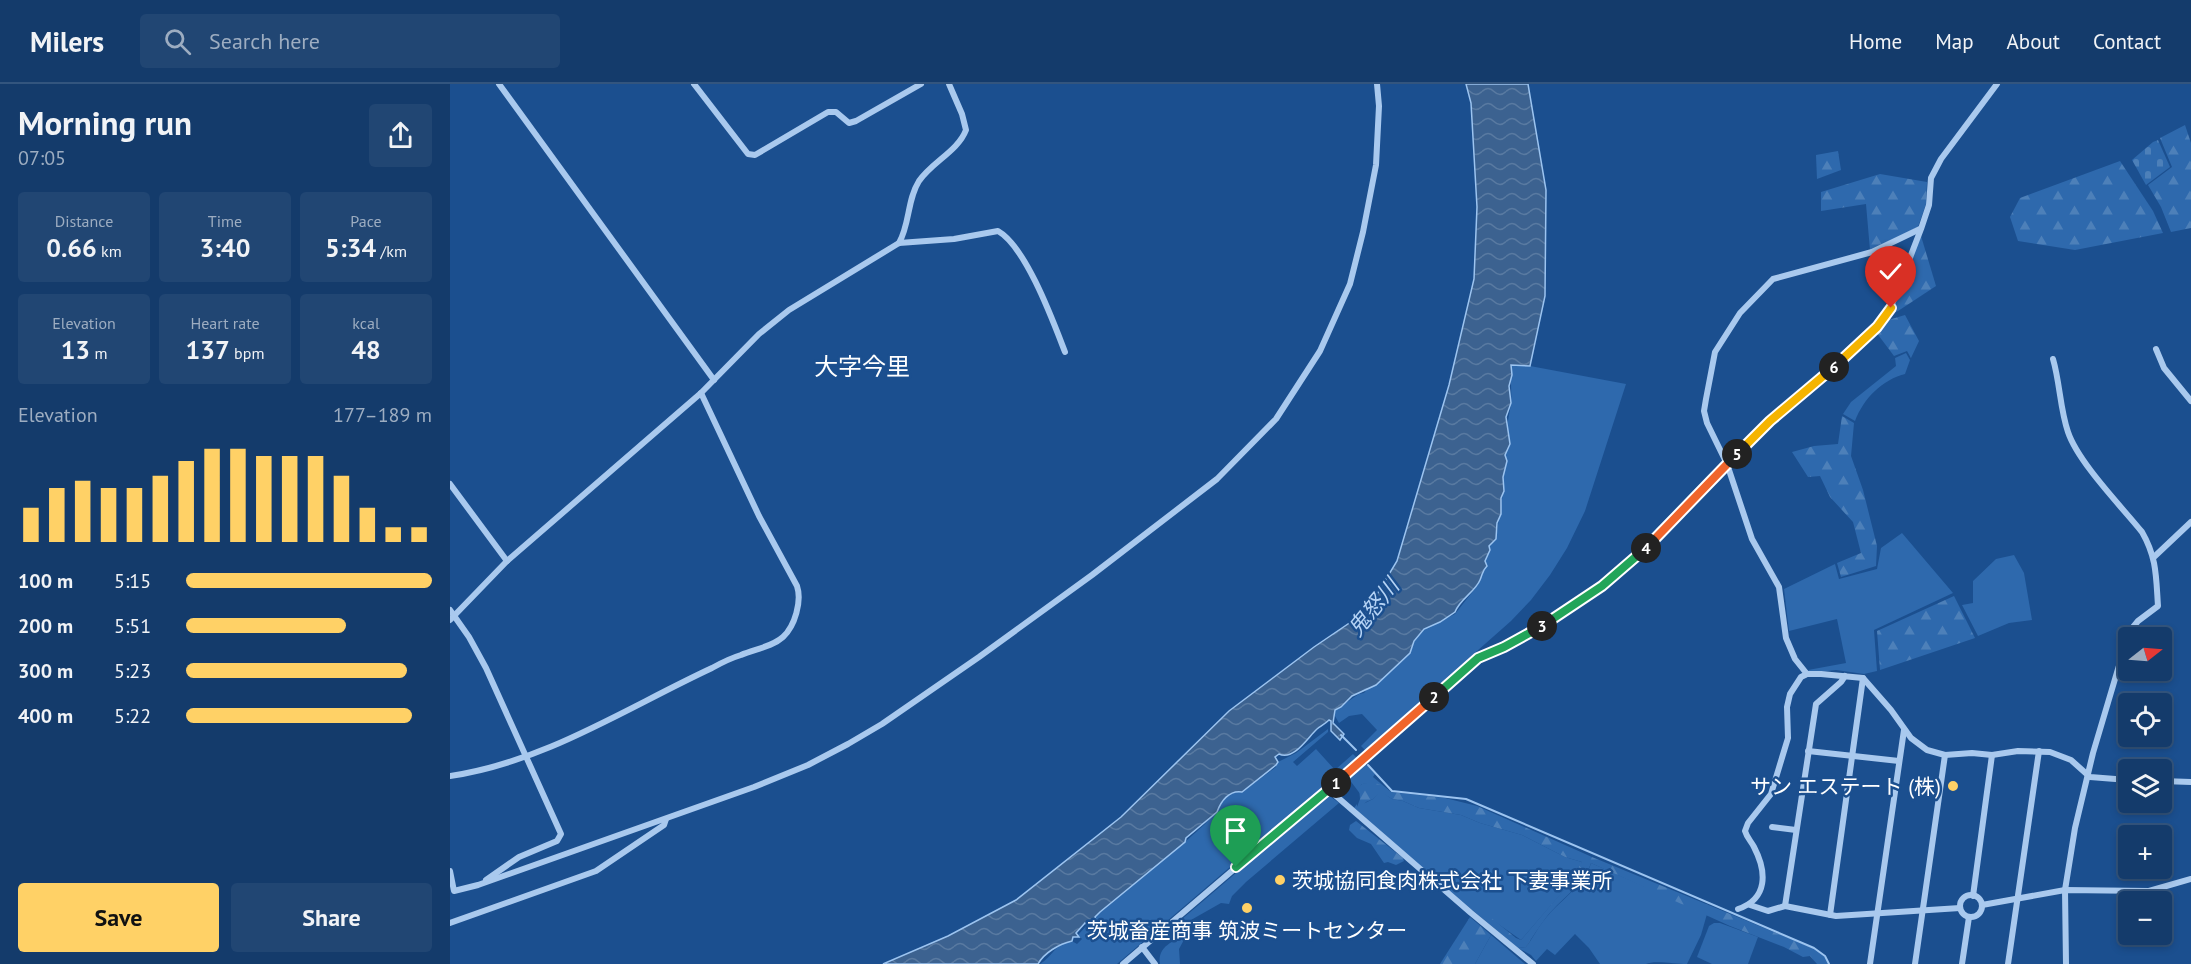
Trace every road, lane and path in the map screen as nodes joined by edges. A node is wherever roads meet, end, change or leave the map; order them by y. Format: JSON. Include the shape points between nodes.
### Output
{"nodes":[{"id":1,"x":499,"y":84,"type":"edge"},
{"id":2,"x":694,"y":84,"type":"edge"},
{"id":3,"x":921,"y":84,"type":"edge"},
{"id":4,"x":949,"y":84,"type":"edge"},
{"id":5,"x":1377,"y":84,"type":"edge"},
{"id":6,"x":1997,"y":84,"type":"edge"},
{"id":7,"x":1921,"y":229,"type":"junction"},
{"id":8,"x":899,"y":243,"type":"junction"},
{"id":9,"x":2156,"y":349,"type":"dead end"},
{"id":10,"x":1065,"y":352,"type":"dead end"},
{"id":11,"x":2054,"y":359,"type":"dead end"},
{"id":12,"x":714,"y":380,"type":"junction"},
{"id":13,"x":701,"y":393,"type":"junction"},
{"id":14,"x":2191,"y":401,"type":"edge"},
{"id":15,"x":1727,"y":464,"type":"junction"},
{"id":16,"x":450,"y":484,"type":"edge"},
{"id":17,"x":2191,"y":522,"type":"edge"},
{"id":18,"x":2154,"y":557,"type":"junction"},
{"id":19,"x":507,"y":561,"type":"junction"},
{"id":20,"x":450,"y":610,"type":"edge"},
{"id":21,"x":452,"y":618,"type":"edge"},
{"id":22,"x":1807,"y":674,"type":"junction"},
{"id":23,"x":1845,"y":676,"type":"junction"},
{"id":24,"x":1863,"y":678,"type":"junction"},
{"id":25,"x":1904,"y":730,"type":"junction"},
{"id":26,"x":1808,"y":751,"type":"junction"},
{"id":27,"x":2039,"y":751,"type":"junction"},
{"id":28,"x":1945,"y":755,"type":"junction"},
{"id":29,"x":1992,"y":755,"type":"junction"},
{"id":30,"x":527,"y":757,"type":"junction"},
{"id":31,"x":1853,"y":757,"type":"junction"},
{"id":32,"x":1899,"y":761,"type":"junction"},
{"id":33,"x":2087,"y":775,"type":"junction"},
{"id":34,"x":450,"y":776,"type":"edge"},
{"id":35,"x":2118,"y":780,"type":"edge"},
{"id":36,"x":2172,"y":781,"type":"edge"},
{"id":37,"x":2191,"y":782,"type":"edge"},
{"id":38,"x":1328,"y":789,"type":"junction"},
{"id":39,"x":666,"y":819,"type":"junction"},
{"id":40,"x":1772,"y":827,"type":"dead end"},
{"id":41,"x":1796,"y":830,"type":"junction"},
{"id":42,"x":450,"y":870,"type":"edge"},
{"id":43,"x":2191,"y":879,"type":"edge"},
{"id":44,"x":478,"y":885,"type":"junction"},
{"id":45,"x":2065,"y":890,"type":"junction"},
{"id":46,"x":1973,"y":896,"type":"junction"},
{"id":47,"x":2018,"y":897,"type":"junction"},
{"id":48,"x":1750,"y":905,"type":"junction"},
{"id":49,"x":1982,"y":905,"type":"junction"},
{"id":50,"x":1785,"y":906,"type":"junction"},
{"id":51,"x":1960,"y":908,"type":"junction"},
{"id":52,"x":1738,"y":909,"type":"dead end"},
{"id":53,"x":1924,"y":910,"type":"junction"},
{"id":54,"x":1877,"y":912,"type":"junction"},
{"id":55,"x":1830,"y":915,"type":"junction"},
{"id":56,"x":1969,"y":917,"type":"junction"},
{"id":57,"x":450,"y":923,"type":"edge"},
{"id":58,"x":1142,"y":947,"type":"junction"},
{"id":59,"x":1123,"y":964,"type":"edge"},
{"id":60,"x":1155,"y":964,"type":"edge"},
{"id":61,"x":1533,"y":964,"type":"edge"},
{"id":62,"x":1870,"y":964,"type":"edge"},
{"id":63,"x":1915,"y":964,"type":"edge"},
{"id":64,"x":1962,"y":964,"type":"edge"},
{"id":65,"x":2008,"y":964,"type":"edge"},
{"id":66,"x":2066,"y":964,"type":"edge"}],
"edges":[{"from":1,"to":12,"type":"street"},
{"from":2,"to":3,"type":"street","via":[[748,154],[755,155],[828,112],[836,112],[849,123],[856,121]]},
{"from":4,"to":8,"type":"street","via":[[966,130],[919,182]]},
{"from":5,"to":39,"type":"street","via":[[1376,165],[1350,284],[1320,351],[1276,419],[1217,479],[1169,517],[882,724],[808,765]]},
{"from":6,"to":7,"type":"street","via":[[1931,178],[1929,205]]},
{"from":7,"to":15,"type":"street","via":[[1891,308],[1877,327]]},
{"from":7,"to":15,"type":"street","via":[[1872,252],[1773,279],[1740,313],[1715,352],[1704,411]]},
{"from":8,"to":10,"type":"street","via":[[998,231],[1007,236],[1044,301]]},
{"from":8,"to":12,"type":"street","via":[[789,310]]},
{"from":9,"to":14,"type":"street","via":[[2164,368]]},
{"from":11,"to":18,"type":"street","via":[[2073,443],[2142,532]]},
{"from":12,"to":13,"type":"street"},
{"from":13,"to":19,"type":"street"},
{"from":13,"to":30,"type":"street","via":[[797,586],[794,621],[782,638],[771,644],[730,659]]},
{"from":15,"to":22,"type":"street","via":[[1752,539],[1779,587],[1786,638]]},
{"from":15,"to":38,"type":"street","via":[[1612,579],[1550,621],[1478,658]]},
{"from":16,"to":19,"type":"street"},
{"from":17,"to":18,"type":"street"},
{"from":18,"to":33,"type":"street","via":[[2158,606],[2129,632]]},
{"from":19,"to":21,"type":"street"},
{"from":20,"to":21,"type":"street"},
{"from":21,"to":30,"type":"street","via":[[469,637],[486,668]]},
{"from":22,"to":23,"type":"street"},
{"from":22,"to":48,"type":"street","via":[[1790,694],[1788,738],[1771,794],[1745,831],[1760,863],[1762,881],[1761,890]]},
{"from":23,"to":24,"type":"street"},
{"from":23,"to":26,"type":"street","via":[[1816,704]]},
{"from":24,"to":25,"type":"street"},
{"from":24,"to":31,"type":"street"},
{"from":25,"to":28,"type":"street","via":[[1927,750]]},
{"from":25,"to":32,"type":"street"},
{"from":26,"to":31,"type":"street"},
{"from":26,"to":41,"type":"street"},
{"from":27,"to":29,"type":"street"},
{"from":27,"to":33,"type":"street","via":[[2065,757]]},
{"from":27,"to":47,"type":"street"},
{"from":28,"to":29,"type":"street"},
{"from":28,"to":53,"type":"street"},
{"from":29,"to":46,"type":"street"},
{"from":30,"to":34,"type":"street"},
{"from":30,"to":44,"type":"street","via":[[561,834],[557,841],[519,857]]},
{"from":31,"to":32,"type":"street"},
{"from":31,"to":55,"type":"street"},
{"from":32,"to":54,"type":"street"},
{"from":33,"to":35,"type":"street"},
{"from":33,"to":45,"type":"street"},
{"from":36,"to":37,"type":"street"},
{"from":38,"to":58,"type":"street"},
{"from":38,"to":61,"type":"street"},
{"from":39,"to":44,"type":"street"},
{"from":39,"to":57,"type":"street","via":[[664,825],[590,875]]},
{"from":40,"to":41,"type":"street"},
{"from":41,"to":50,"type":"street"},
{"from":42,"to":44,"type":"street","via":[[454,891]]},
{"from":43,"to":45,"type":"street","via":[[2149,891]]},
{"from":45,"to":47,"type":"street"},
{"from":45,"to":66,"type":"street"},
{"from":46,"to":49,"type":"street"},
{"from":46,"to":51,"type":"street","via":[[1964,898]]},
{"from":47,"to":49,"type":"street"},
{"from":47,"to":65,"type":"street"},
{"from":48,"to":50,"type":"street","via":[[1768,911]]},
{"from":48,"to":52,"type":"street"},
{"from":49,"to":56,"type":"street","via":[[1978,914]]},
{"from":50,"to":55,"type":"street"},
{"from":51,"to":53,"type":"street"},
{"from":51,"to":56,"type":"street"},
{"from":53,"to":54,"type":"street"},
{"from":53,"to":63,"type":"street"},
{"from":54,"to":55,"type":"street"},
{"from":54,"to":62,"type":"street"},
{"from":56,"to":64,"type":"street"},
{"from":58,"to":59,"type":"street"},
{"from":58,"to":60,"type":"street"}]}
